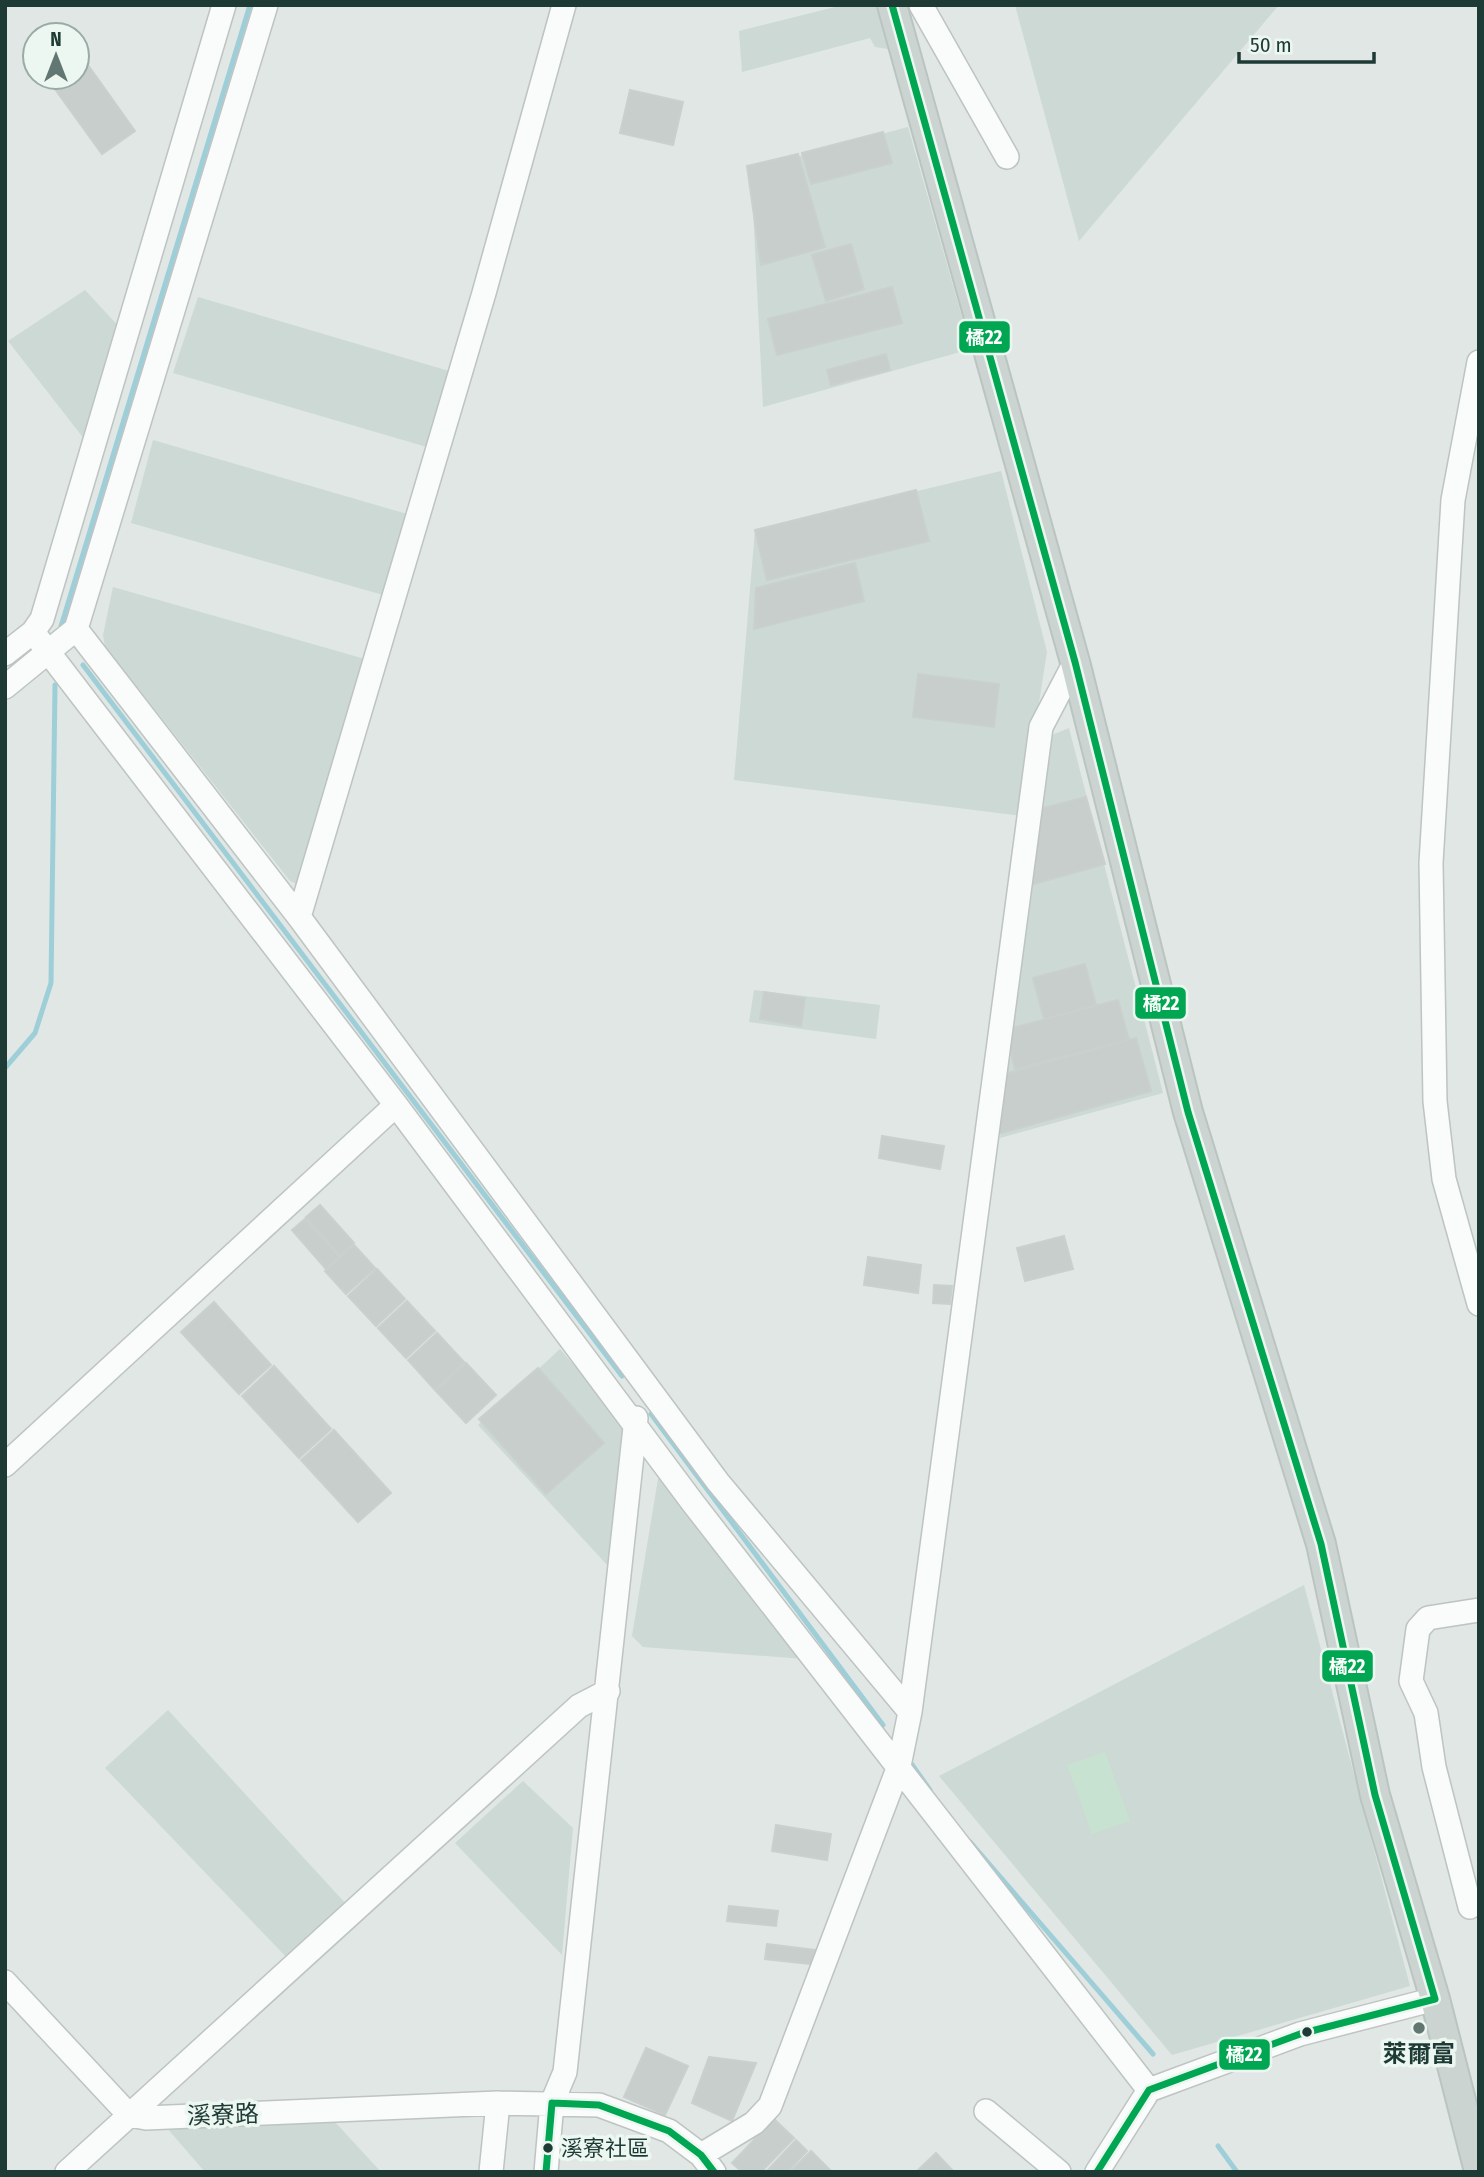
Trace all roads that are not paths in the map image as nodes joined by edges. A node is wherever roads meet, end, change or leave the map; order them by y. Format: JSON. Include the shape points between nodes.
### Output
{"nodes":[{"id":1,"x":224,"y":5,"type":"edge"},
{"id":2,"x":266,"y":5,"type":"edge"},
{"id":3,"x":564,"y":5,"type":"edge"},
{"id":4,"x":892,"y":5,"type":"edge"},
{"id":5,"x":921,"y":5,"type":"edge"},
{"id":6,"x":1007,"y":157,"type":"dead end"},
{"id":7,"x":1479,"y":362,"type":"edge"},
{"id":8,"x":76,"y":629,"type":"junction"},
{"id":9,"x":33,"y":632,"type":"junction"},
{"id":10,"x":50,"y":652,"type":"junction"},
{"id":11,"x":5,"y":654,"type":"edge"},
{"id":12,"x":1075,"y":662,"type":"junction"},
{"id":13,"x":5,"y":687,"type":"edge"},
{"id":14,"x":299,"y":917,"type":"junction"},
{"id":15,"x":396,"y":1105,"type":"junction"},
{"id":16,"x":1479,"y":1304,"type":"edge"},
{"id":17,"x":641,"y":1379,"type":"junction"},
{"id":18,"x":635,"y":1423,"type":"junction"},
{"id":19,"x":5,"y":1465,"type":"edge"},
{"id":20,"x":1479,"y":1610,"type":"edge"},
{"id":21,"x":608,"y":1691,"type":"junction"},
{"id":22,"x":910,"y":1712,"type":"junction"},
{"id":23,"x":900,"y":1766,"type":"junction"},
{"id":24,"x":1470,"y":1907,"type":"dead end"},
{"id":25,"x":5,"y":1982,"type":"edge"},
{"id":26,"x":1435,"y":1999,"type":"junction"},
{"id":27,"x":1149,"y":2090,"type":"junction"},
{"id":28,"x":498,"y":2103,"type":"junction"},
{"id":29,"x":552,"y":2103,"type":"junction"},
{"id":30,"x":986,"y":2111,"type":"dead end"},
{"id":31,"x":128,"y":2115,"type":"junction"},
{"id":32,"x":708,"y":2163,"type":"edge"},
{"id":33,"x":1479,"y":2171,"type":"edge"},
{"id":34,"x":67,"y":2172,"type":"edge"},
{"id":35,"x":491,"y":2172,"type":"edge"},
{"id":36,"x":546,"y":2172,"type":"edge"},
{"id":37,"x":1059,"y":2172,"type":"edge"},
{"id":38,"x":1097,"y":2172,"type":"edge"}],
"edges":[{"from":1,"to":9,"type":"street","via":[[42,618]]},
{"from":2,"to":8,"type":"street"},
{"from":3,"to":14,"type":"street","via":[[484,293]]},
{"from":4,"to":12,"type":"main road"},
{"from":5,"to":6,"type":"street"},
{"from":7,"to":16,"type":"street","via":[[1454,500],[1432,863],[1435,1101],[1444,1179]]},
{"from":8,"to":10,"type":"street"},
{"from":8,"to":14,"type":"street"},
{"from":9,"to":10,"type":"street"},
{"from":9,"to":11,"type":"street"},
{"from":10,"to":13,"type":"street"},
{"from":10,"to":15,"type":"street"},
{"from":12,"to":22,"type":"street","via":[[1041,727]]},
{"from":12,"to":26,"type":"main road","via":[[1188,1112],[1321,1544],[1376,1795]]},
{"from":14,"to":17,"type":"street"},
{"from":15,"to":18,"type":"street"},
{"from":15,"to":19,"type":"street"},
{"from":17,"to":18,"type":"street"},
{"from":17,"to":22,"type":"street","via":[[718,1482]]},
{"from":18,"to":21,"type":"street"},
{"from":18,"to":23,"type":"street"},
{"from":20,"to":24,"type":"street","via":[[1427,1618],[1418,1629],[1411,1681],[1426,1713],[1434,1767]]},
{"from":21,"to":29,"type":"street","via":[[565,2072]]},
{"from":21,"to":31,"type":"street","via":[[579,1706]]},
{"from":22,"to":23,"type":"street"},
{"from":23,"to":27,"type":"street"},
{"from":23,"to":32,"type":"street","via":[[769,2106]]},
{"from":25,"to":31,"type":"street"},
{"from":26,"to":27,"type":"street","via":[[1300,2034]]},
{"from":26,"to":33,"type":"main road"},
{"from":27,"to":38,"type":"street"},
{"from":28,"to":29,"type":"street","name":"溪寮路"},
{"from":28,"to":31,"type":"street","name":"溪寮路","via":[[146,2118]]},
{"from":28,"to":35,"type":"street"},
{"from":29,"to":32,"type":"street","name":"溪寮路","via":[[599,2105],[669,2130]]},
{"from":29,"to":36,"type":"street"},
{"from":30,"to":37,"type":"street"},
{"from":31,"to":34,"type":"street"}]}
